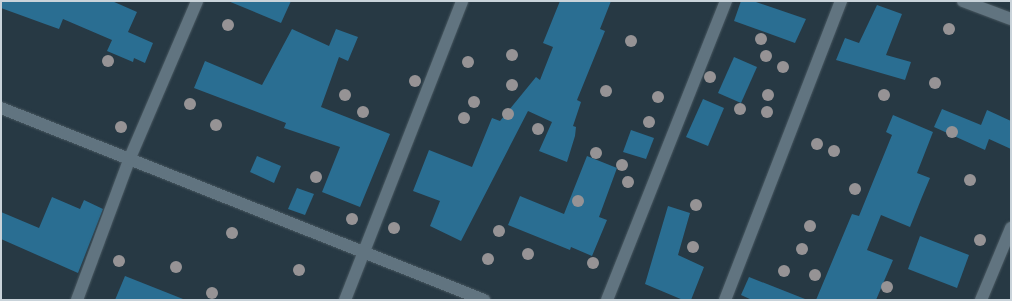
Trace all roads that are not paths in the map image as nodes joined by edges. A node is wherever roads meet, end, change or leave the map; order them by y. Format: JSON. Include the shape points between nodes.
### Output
{"nodes":[{"id":1,"x":197,"y":1,"type":"edge"},
{"id":2,"x":462,"y":1,"type":"edge"},
{"id":3,"x":726,"y":1,"type":"edge"},
{"id":4,"x":841,"y":1,"type":"edge"},
{"id":5,"x":963,"y":1,"type":"edge"},
{"id":6,"x":1011,"y":19,"type":"edge"},
{"id":7,"x":1,"y":108,"type":"edge"},
{"id":8,"x":129,"y":160,"type":"junction"},
{"id":9,"x":1011,"y":228,"type":"edge"},
{"id":10,"x":364,"y":252,"type":"junction"},
{"id":11,"x":77,"y":300,"type":"edge"},
{"id":12,"x":345,"y":300,"type":"edge"},
{"id":13,"x":484,"y":300,"type":"edge"},
{"id":14,"x":607,"y":300,"type":"edge"},
{"id":15,"x":725,"y":300,"type":"edge"},
{"id":16,"x":981,"y":300,"type":"edge"}],
"edges":[{"from":1,"to":8,"type":"street"},
{"from":2,"to":10,"type":"street"},
{"from":3,"to":14,"type":"street"},
{"from":4,"to":15,"type":"street"},
{"from":5,"to":6,"type":"street"},
{"from":7,"to":8,"type":"street"},
{"from":8,"to":10,"type":"street"},
{"from":8,"to":11,"type":"street"},
{"from":9,"to":16,"type":"street"},
{"from":10,"to":12,"type":"street"},
{"from":10,"to":13,"type":"street"}]}
